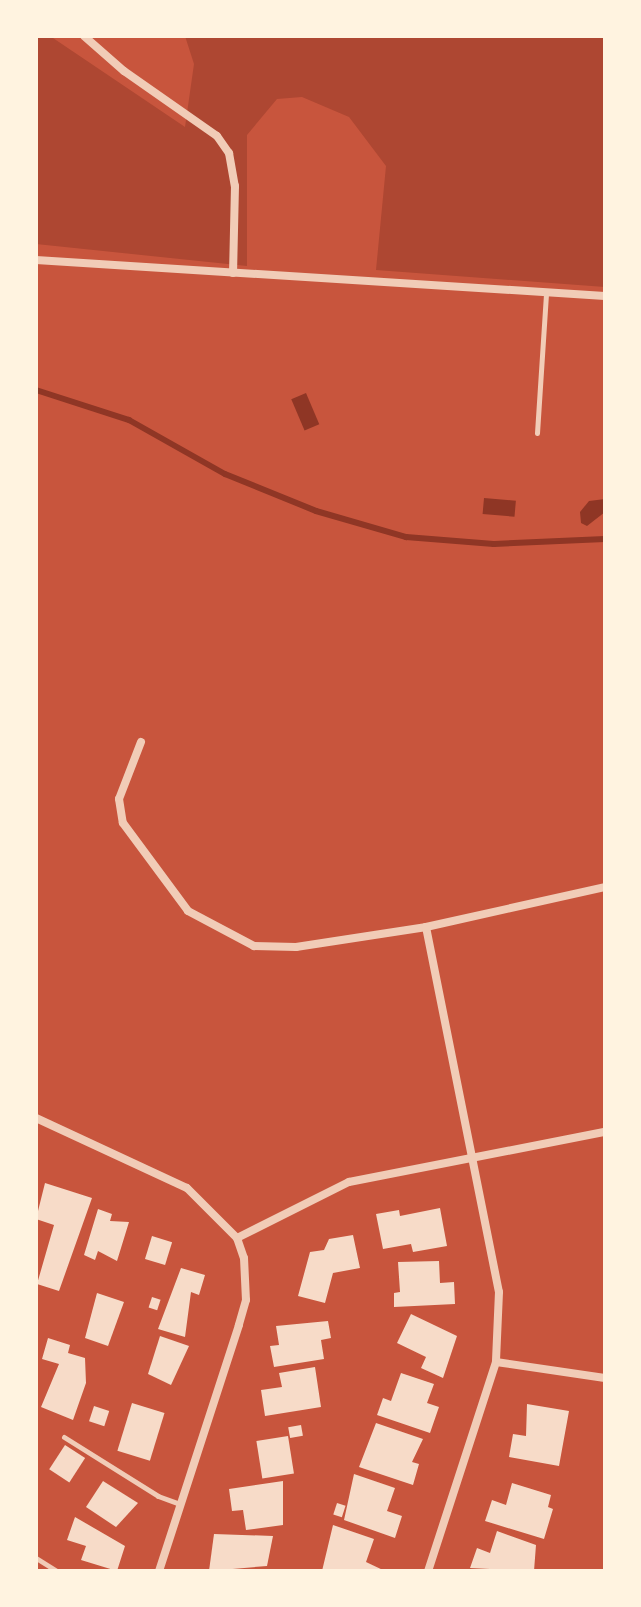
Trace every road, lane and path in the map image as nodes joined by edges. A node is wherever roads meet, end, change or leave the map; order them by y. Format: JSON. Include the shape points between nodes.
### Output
{"nodes":[{"id":1,"x":84,"y":36,"type":"edge"},
{"id":2,"x":36,"y":260,"type":"edge"},
{"id":3,"x":233,"y":273,"type":"junction"},
{"id":4,"x":546,"y":293,"type":"junction"},
{"id":5,"x":605,"y":296,"type":"edge"},
{"id":6,"x":537,"y":433,"type":"dead end"},
{"id":7,"x":141,"y":742,"type":"dead end"},
{"id":8,"x":605,"y":887,"type":"edge"},
{"id":9,"x":426,"y":927,"type":"junction"},
{"id":10,"x":36,"y":1118,"type":"edge"},
{"id":11,"x":605,"y":1132,"type":"edge"},
{"id":12,"x":473,"y":1159,"type":"junction"},
{"id":13,"x":237,"y":1238,"type":"junction"},
{"id":14,"x":496,"y":1362,"type":"junction"},
{"id":15,"x":605,"y":1378,"type":"edge"},
{"id":16,"x":64,"y":1437,"type":"dead end"},
{"id":17,"x":181,"y":1504,"type":"junction"},
{"id":18,"x":36,"y":1558,"type":"edge"},
{"id":19,"x":57,"y":1571,"type":"edge"},
{"id":20,"x":159,"y":1571,"type":"edge"},
{"id":21,"x":428,"y":1571,"type":"edge"}],
"edges":[{"from":1,"to":3,"type":"street","via":[[217,136],[229,153],[235,186]]},
{"from":2,"to":3,"type":"street"},
{"from":3,"to":4,"type":"street"},
{"from":4,"to":5,"type":"street"},
{"from":4,"to":6,"type":"lane"},
{"from":7,"to":9,"type":"street","via":[[119,799],[123,823],[188,911],[219,932],[254,946],[296,947]]},
{"from":8,"to":9,"type":"street"},
{"from":9,"to":12,"type":"street"},
{"from":10,"to":13,"type":"street","via":[[187,1188]]},
{"from":11,"to":12,"type":"street"},
{"from":12,"to":13,"type":"street","via":[[335,1186]]},
{"from":12,"to":14,"type":"street","via":[[499,1292]]},
{"from":13,"to":17,"type":"street","via":[[247,1279],[246,1300]]},
{"from":14,"to":15,"type":"street"},
{"from":14,"to":21,"type":"street"},
{"from":16,"to":17,"type":"lane","via":[[158,1496]]},
{"from":17,"to":20,"type":"street"},
{"from":18,"to":19,"type":"lane"}]}
